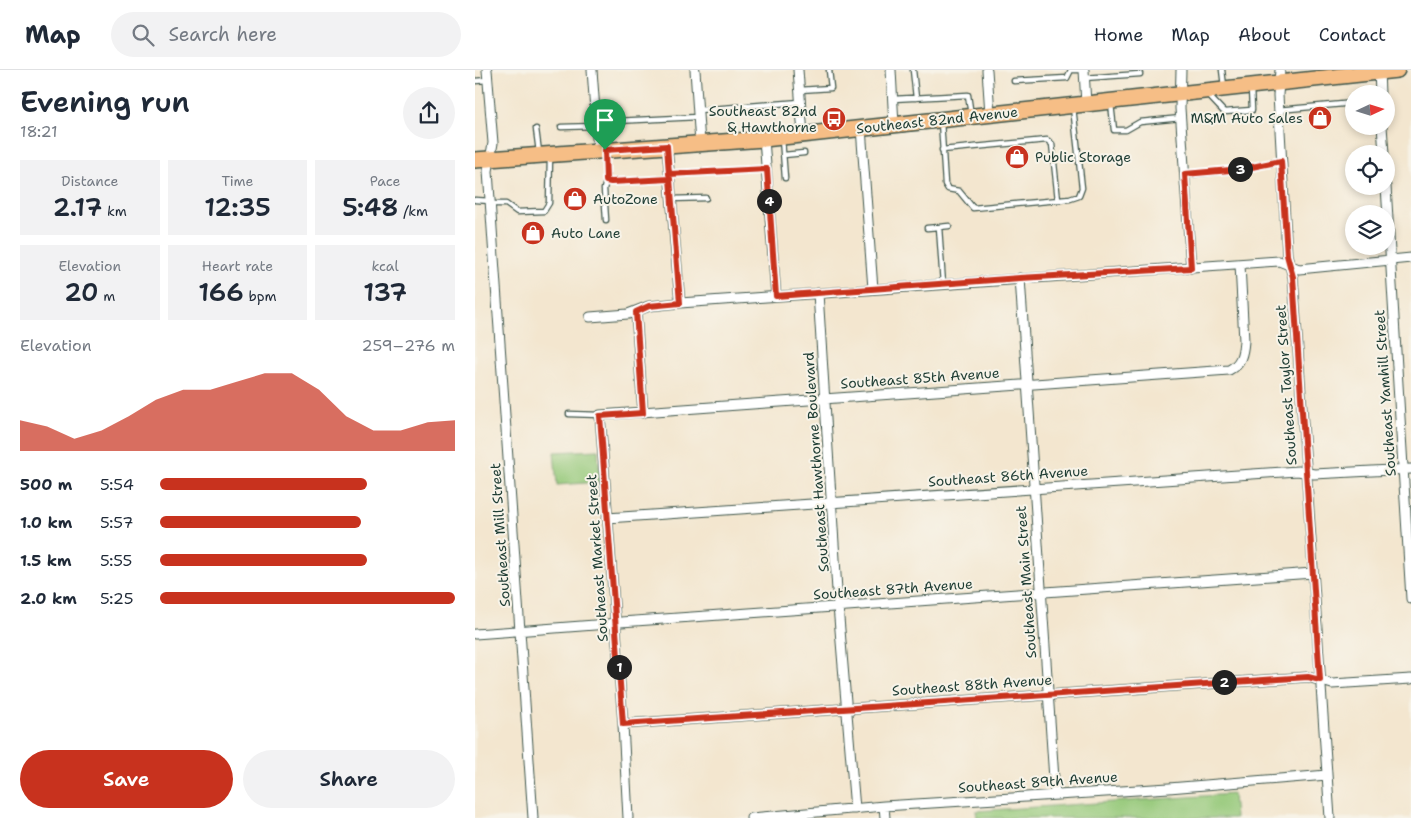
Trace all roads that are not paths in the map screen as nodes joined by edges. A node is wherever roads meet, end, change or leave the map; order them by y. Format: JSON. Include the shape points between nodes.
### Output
{"nodes":[{"id":1,"x":487,"y":70,"type":"edge"},
{"id":2,"x":592,"y":70,"type":"edge"},
{"id":3,"x":695,"y":70,"type":"edge"},
{"id":4,"x":798,"y":70,"type":"edge"},
{"id":5,"x":829,"y":70,"type":"edge"},
{"id":6,"x":891,"y":70,"type":"edge"},
{"id":7,"x":913,"y":70,"type":"edge"},
{"id":8,"x":987,"y":70,"type":"edge"},
{"id":9,"x":1181,"y":70,"type":"edge"},
{"id":10,"x":1222,"y":70,"type":"edge"},
{"id":11,"x":1397,"y":70,"type":"edge"},
{"id":12,"x":1379,"y":71,"type":"edge"},
{"id":13,"x":1084,"y":73,"type":"edge"},
{"id":14,"x":1140,"y":74,"type":"dead end"},
{"id":15,"x":1279,"y":77,"type":"edge"},
{"id":16,"x":488,"y":80,"type":"junction"},
{"id":17,"x":475,"y":81,"type":"edge"},
{"id":18,"x":1014,"y":81,"type":"dead end"},
{"id":19,"x":1380,"y":85,"type":"edge"},
{"id":20,"x":1251,"y":86,"type":"junction"},
{"id":21,"x":1224,"y":89,"type":"junction"},
{"id":22,"x":800,"y":90,"type":"junction"},
{"id":23,"x":1204,"y":91,"type":"junction"},
{"id":24,"x":1181,"y":94,"type":"junction"},
{"id":25,"x":917,"y":98,"type":"junction"},
{"id":26,"x":893,"y":99,"type":"junction"},
{"id":27,"x":1111,"y":101,"type":"junction"},
{"id":28,"x":800,"y":102,"type":"junction"},
{"id":29,"x":1345,"y":104,"type":"edge"},
{"id":30,"x":1080,"y":105,"type":"junction"},
{"id":31,"x":1278,"y":110,"type":"junction"},
{"id":32,"x":698,"y":114,"type":"junction"},
{"id":33,"x":990,"y":114,"type":"junction"},
{"id":34,"x":972,"y":116,"type":"junction"},
{"id":35,"x":1181,"y":118,"type":"junction"},
{"id":36,"x":941,"y":120,"type":"junction"},
{"id":37,"x":596,"y":124,"type":"junction"},
{"id":38,"x":894,"y":125,"type":"junction"},
{"id":39,"x":561,"y":127,"type":"dead end"},
{"id":40,"x":861,"y":128,"type":"junction"},
{"id":41,"x":536,"y":129,"type":"dead end"},
{"id":42,"x":803,"y":135,"type":"junction"},
{"id":43,"x":782,"y":137,"type":"junction"},
{"id":44,"x":764,"y":139,"type":"junction"},
{"id":45,"x":700,"y":144,"type":"junction"},
{"id":46,"x":667,"y":146,"type":"junction"},
{"id":47,"x":943,"y":150,"type":"junction"},
{"id":48,"x":601,"y":151,"type":"junction"},
{"id":49,"x":804,"y":153,"type":"dead end"},
{"id":50,"x":545,"y":154,"type":"junction"},
{"id":51,"x":783,"y":155,"type":"junction"},
{"id":52,"x":490,"y":158,"type":"junction"},
{"id":53,"x":475,"y":159,"type":"edge"},
{"id":54,"x":1281,"y":161,"type":"junction"},
{"id":55,"x":767,"y":169,"type":"junction"},
{"id":56,"x":1185,"y":174,"type":"junction"},
{"id":57,"x":670,"y":176,"type":"junction"},
{"id":58,"x":785,"y":178,"type":"dead end"},
{"id":59,"x":606,"y":181,"type":"junction"},
{"id":60,"x":1386,"y":195,"type":"edge"},
{"id":61,"x":706,"y":198,"type":"dead end"},
{"id":62,"x":671,"y":199,"type":"junction"},
{"id":63,"x":475,"y":200,"type":"edge"},
{"id":64,"x":1058,"y":200,"type":"junction"},
{"id":65,"x":491,"y":202,"type":"junction"},
{"id":66,"x":606,"y":220,"type":"dead end"},
{"id":67,"x":949,"y":226,"type":"dead end"},
{"id":68,"x":939,"y":227,"type":"junction"},
{"id":69,"x":927,"y":228,"type":"dead end"},
{"id":70,"x":1411,"y":258,"type":"edge"},
{"id":71,"x":1390,"y":260,"type":"junction"},
{"id":72,"x":1241,"y":264,"type":"junction"},
{"id":73,"x":1290,"y":266,"type":"junction"},
{"id":74,"x":1191,"y":268,"type":"junction"},
{"id":75,"x":1020,"y":278,"type":"junction"},
{"id":76,"x":943,"y":284,"type":"junction"},
{"id":77,"x":873,"y":288,"type":"junction"},
{"id":78,"x":818,"y":293,"type":"junction"},
{"id":79,"x":776,"y":296,"type":"junction"},
{"id":80,"x":680,"y":303,"type":"junction"},
{"id":81,"x":636,"y":312,"type":"junction"},
{"id":82,"x":590,"y":317,"type":"dead end"},
{"id":83,"x":1026,"y":384,"type":"junction"},
{"id":84,"x":826,"y":398,"type":"junction"},
{"id":85,"x":643,"y":413,"type":"junction"},
{"id":86,"x":569,"y":414,"type":"dead end"},
{"id":87,"x":600,"y":416,"type":"junction"},
{"id":88,"x":1407,"y":469,"type":"edge"},
{"id":89,"x":1306,"y":473,"type":"junction"},
{"id":90,"x":1034,"y":488,"type":"junction"},
{"id":91,"x":832,"y":502,"type":"junction"},
{"id":92,"x":607,"y":518,"type":"junction"},
{"id":93,"x":1313,"y":574,"type":"junction"},
{"id":94,"x":1041,"y":592,"type":"junction"},
{"id":95,"x":1411,"y":599,"type":"edge"},
{"id":96,"x":838,"y":606,"type":"junction"},
{"id":97,"x":615,"y":623,"type":"junction"},
{"id":98,"x":520,"y":630,"type":"junction"},
{"id":99,"x":475,"y":634,"type":"edge"},
{"id":100,"x":1411,"y":679,"type":"edge"},
{"id":101,"x":1320,"y":680,"type":"junction"},
{"id":102,"x":1047,"y":694,"type":"junction"},
{"id":103,"x":847,"y":708,"type":"junction"},
{"id":104,"x":623,"y":724,"type":"junction"},
{"id":105,"x":1327,"y":775,"type":"junction"},
{"id":106,"x":1055,"y":794,"type":"junction"},
{"id":107,"x":884,"y":806,"type":"junction"},
{"id":108,"x":855,"y":809,"type":"junction"},
{"id":109,"x":533,"y":818,"type":"edge"},
{"id":110,"x":628,"y":818,"type":"edge"},
{"id":111,"x":751,"y":818,"type":"edge"},
{"id":112,"x":763,"y":818,"type":"edge"},
{"id":113,"x":885,"y":818,"type":"edge"},
{"id":114,"x":1330,"y":818,"type":"edge"}],
"edges":[{"from":1,"to":16,"type":"street","name":"Southeast Mill Street"},
{"from":2,"to":37,"type":"street"},
{"from":3,"to":32,"type":"street"},
{"from":4,"to":22,"type":"street"},
{"from":5,"to":22,"type":"lane","via":[[831,88]]},
{"from":6,"to":26,"type":"street"},
{"from":7,"to":25,"type":"lane"},
{"from":8,"to":33,"type":"street"},
{"from":9,"to":24,"type":"street"},
{"from":10,"to":21,"type":"lane"},
{"from":11,"to":12,"type":"main road","name":"Southeast 82nd Avenue"},
{"from":12,"to":15,"type":"main road","name":"Southeast 82nd Avenue"},
{"from":12,"to":19,"type":"street"},
{"from":13,"to":14,"type":"lane"},
{"from":13,"to":18,"type":"lane","via":[[1071,70],[1067,78]]},
{"from":13,"to":30,"type":"street"},
{"from":15,"to":20,"type":"main road","name":"Southeast 82nd Avenue"},
{"from":15,"to":31,"type":"street","name":"Southeast Taylor Street"},
{"from":16,"to":17,"type":"lane"},
{"from":16,"to":52,"type":"street","name":"Southeast Mill Street","via":[[493,143]]},
{"from":20,"to":21,"type":"main road","name":"Southeast 82nd Avenue"},
{"from":20,"to":23,"type":"lane","via":[[1252,110],[1224,112]]},
{"from":21,"to":23,"type":"main road","name":"Southeast 82nd Avenue"},
{"from":22,"to":28,"type":"street"},
{"from":23,"to":24,"type":"main road","name":"Southeast 82nd Avenue"},
{"from":24,"to":27,"type":"main road","name":"Southeast 82nd Avenue"},
{"from":24,"to":35,"type":"street"},
{"from":25,"to":26,"type":"lane"},
{"from":25,"to":34,"type":"lane","via":[[968,95]]},
{"from":26,"to":38,"type":"street"},
{"from":27,"to":30,"type":"main road","name":"Southeast 82nd Avenue"},
{"from":27,"to":35,"type":"lane","via":[[1114,130],[1126,130],[1140,122]]},
{"from":28,"to":32,"type":"lane"},
{"from":28,"to":42,"type":"street"},
{"from":29,"to":31,"type":"lane"},
{"from":30,"to":33,"type":"main road","name":"Southeast 82nd Avenue"},
{"from":30,"to":64,"type":"lane","via":[[1082,188],[1079,196]]},
{"from":31,"to":54,"type":"street","name":"Southeast Taylor Street"},
{"from":32,"to":37,"type":"lane"},
{"from":32,"to":45,"type":"street"},
{"from":33,"to":34,"type":"main road","name":"Southeast 82nd Avenue"},
{"from":34,"to":36,"type":"main road","name":"Southeast 82nd Avenue"},
{"from":35,"to":56,"type":"street"},
{"from":36,"to":38,"type":"main road","name":"Southeast 82nd Avenue"},
{"from":36,"to":47,"type":"lane"},
{"from":37,"to":39,"type":"lane"},
{"from":37,"to":48,"type":"street"},
{"from":38,"to":40,"type":"main road","name":"Southeast 82nd Avenue"},
{"from":40,"to":42,"type":"main road","name":"Southeast 82nd Avenue"},
{"from":40,"to":77,"type":"street"},
{"from":41,"to":50,"type":"lane"},
{"from":42,"to":43,"type":"main road","name":"Southeast 82nd Avenue"},
{"from":43,"to":44,"type":"main road","name":"Southeast 82nd Avenue"},
{"from":43,"to":51,"type":"lane"},
{"from":44,"to":45,"type":"main road","name":"Southeast 82nd Avenue"},
{"from":44,"to":55,"type":"street"},
{"from":45,"to":46,"type":"main road","name":"Southeast 82nd Avenue"},
{"from":46,"to":48,"type":"main road","name":"Southeast 82nd Avenue"},
{"from":46,"to":57,"type":"street"},
{"from":47,"to":64,"type":"lane","via":[[946,188],[963,194],[973,208]]},
{"from":47,"to":64,"type":"lane","via":[[1047,140],[1052,144]]},
{"from":48,"to":50,"type":"main road","name":"Southeast 82nd Avenue"},
{"from":48,"to":59,"type":"lane"},
{"from":49,"to":51,"type":"lane"},
{"from":50,"to":52,"type":"main road","name":"Southeast 82nd Avenue"},
{"from":50,"to":65,"type":"lane","via":[[549,203],[545,211],[517,212],[506,204]]},
{"from":51,"to":58,"type":"lane"},
{"from":52,"to":53,"type":"main road","name":"Southeast 82nd Avenue"},
{"from":52,"to":65,"type":"street","name":"Southeast Mill Street"},
{"from":54,"to":56,"type":"lane","via":[[1242,169]]},
{"from":54,"to":73,"type":"street","name":"Southeast Taylor Street"},
{"from":55,"to":57,"type":"lane"},
{"from":55,"to":79,"type":"street"},
{"from":56,"to":74,"type":"street"},
{"from":57,"to":59,"type":"lane"},
{"from":57,"to":62,"type":"street"},
{"from":59,"to":66,"type":"lane"},
{"from":60,"to":71,"type":"street","name":"Southeast Yamhill Street"},
{"from":61,"to":62,"type":"lane"},
{"from":62,"to":80,"type":"street"},
{"from":63,"to":65,"type":"lane"},
{"from":65,"to":98,"type":"street","name":"Southeast Mill Street"},
{"from":67,"to":68,"type":"lane"},
{"from":68,"to":69,"type":"lane"},
{"from":68,"to":76,"type":"lane"},
{"from":70,"to":71,"type":"street"},
{"from":71,"to":73,"type":"street","via":[[1299,269]]},
{"from":71,"to":88,"type":"street","name":"Southeast Yamhill Street"},
{"from":72,"to":73,"type":"street","via":[[1279,261]]},
{"from":72,"to":74,"type":"street"},
{"from":72,"to":83,"type":"street","name":"Southeast 85th Avenue","via":[[1243,353],[1236,366],[1229,370]]},
{"from":73,"to":89,"type":"street","name":"Southeast Taylor Street"},
{"from":74,"to":75,"type":"street"},
{"from":75,"to":76,"type":"street"},
{"from":75,"to":83,"type":"street","name":"Southeast Main Street"},
{"from":76,"to":77,"type":"street"},
{"from":77,"to":78,"type":"street"},
{"from":78,"to":79,"type":"street"},
{"from":78,"to":84,"type":"street","name":"Southeast Hawthorne Boulevard"},
{"from":79,"to":80,"type":"street"},
{"from":80,"to":81,"type":"street","via":[[649,306]]},
{"from":81,"to":82,"type":"street"},
{"from":81,"to":85,"type":"street"},
{"from":83,"to":84,"type":"street","name":"Southeast 85th Avenue"},
{"from":83,"to":90,"type":"street","name":"Southeast Main Street"},
{"from":84,"to":85,"type":"street","name":"Southeast 85th Avenue"},
{"from":84,"to":91,"type":"street","name":"Southeast Hawthorne Boulevard"},
{"from":85,"to":87,"type":"street","name":"Southeast 85th Avenue"},
{"from":86,"to":87,"type":"lane"},
{"from":87,"to":92,"type":"street","name":"Southeast Market Street"},
{"from":88,"to":89,"type":"street","name":"Southeast 86th Avenue"},
{"from":88,"to":95,"type":"street","name":"Southeast Yamhill Street"},
{"from":89,"to":90,"type":"street","name":"Southeast 86th Avenue"},
{"from":89,"to":93,"type":"street","name":"Southeast Taylor Street"},
{"from":90,"to":91,"type":"street","name":"Southeast 86th Avenue"},
{"from":90,"to":94,"type":"street","name":"Southeast Main Street"},
{"from":91,"to":92,"type":"street","name":"Southeast 86th Avenue"},
{"from":91,"to":96,"type":"street","name":"Southeast Hawthorne Boulevard"},
{"from":92,"to":97,"type":"street","name":"Southeast Market Street"},
{"from":93,"to":94,"type":"street","name":"Southeast 87th Avenue"},
{"from":93,"to":101,"type":"street","name":"Southeast Taylor Street"},
{"from":94,"to":96,"type":"street","name":"Southeast 87th Avenue"},
{"from":94,"to":102,"type":"street","name":"Southeast Main Street"},
{"from":96,"to":97,"type":"street","name":"Southeast 87th Avenue"},
{"from":96,"to":103,"type":"street","name":"Southeast Hawthorne Boulevard"},
{"from":97,"to":98,"type":"street","name":"Southeast 87th Avenue"},
{"from":97,"to":104,"type":"street","name":"Southeast Market Street"},
{"from":98,"to":99,"type":"street","name":"Southeast 87th Avenue"},
{"from":98,"to":109,"type":"street","name":"Southeast Mill Street"},
{"from":100,"to":101,"type":"street","name":"Southeast 88th Avenue","via":[[1333,684]]},
{"from":101,"to":102,"type":"street","name":"Southeast 88th Avenue","via":[[1308,677]]},
{"from":101,"to":105,"type":"street","name":"Southeast Taylor Street"},
{"from":102,"to":103,"type":"street","name":"Southeast 88th Avenue"},
{"from":102,"to":106,"type":"street","name":"Southeast Main Street"},
{"from":103,"to":104,"type":"street","name":"Southeast 88th Avenue"},
{"from":103,"to":108,"type":"street","name":"Southeast Hawthorne Boulevard"},
{"from":104,"to":110,"type":"street","name":"Southeast Market Street"},
{"from":105,"to":106,"type":"street","name":"Southeast 89th Avenue"},
{"from":105,"to":114,"type":"street","name":"Southeast Taylor Street"},
{"from":106,"to":107,"type":"street","name":"Southeast 89th Avenue"},
{"from":107,"to":108,"type":"street","name":"Southeast 89th Avenue"},
{"from":107,"to":113,"type":"street"},
{"from":108,"to":112,"type":"street","name":"Southeast 89th Avenue"},
{"from":111,"to":112,"type":"street","name":"Southeast 89th Avenue"}]}
